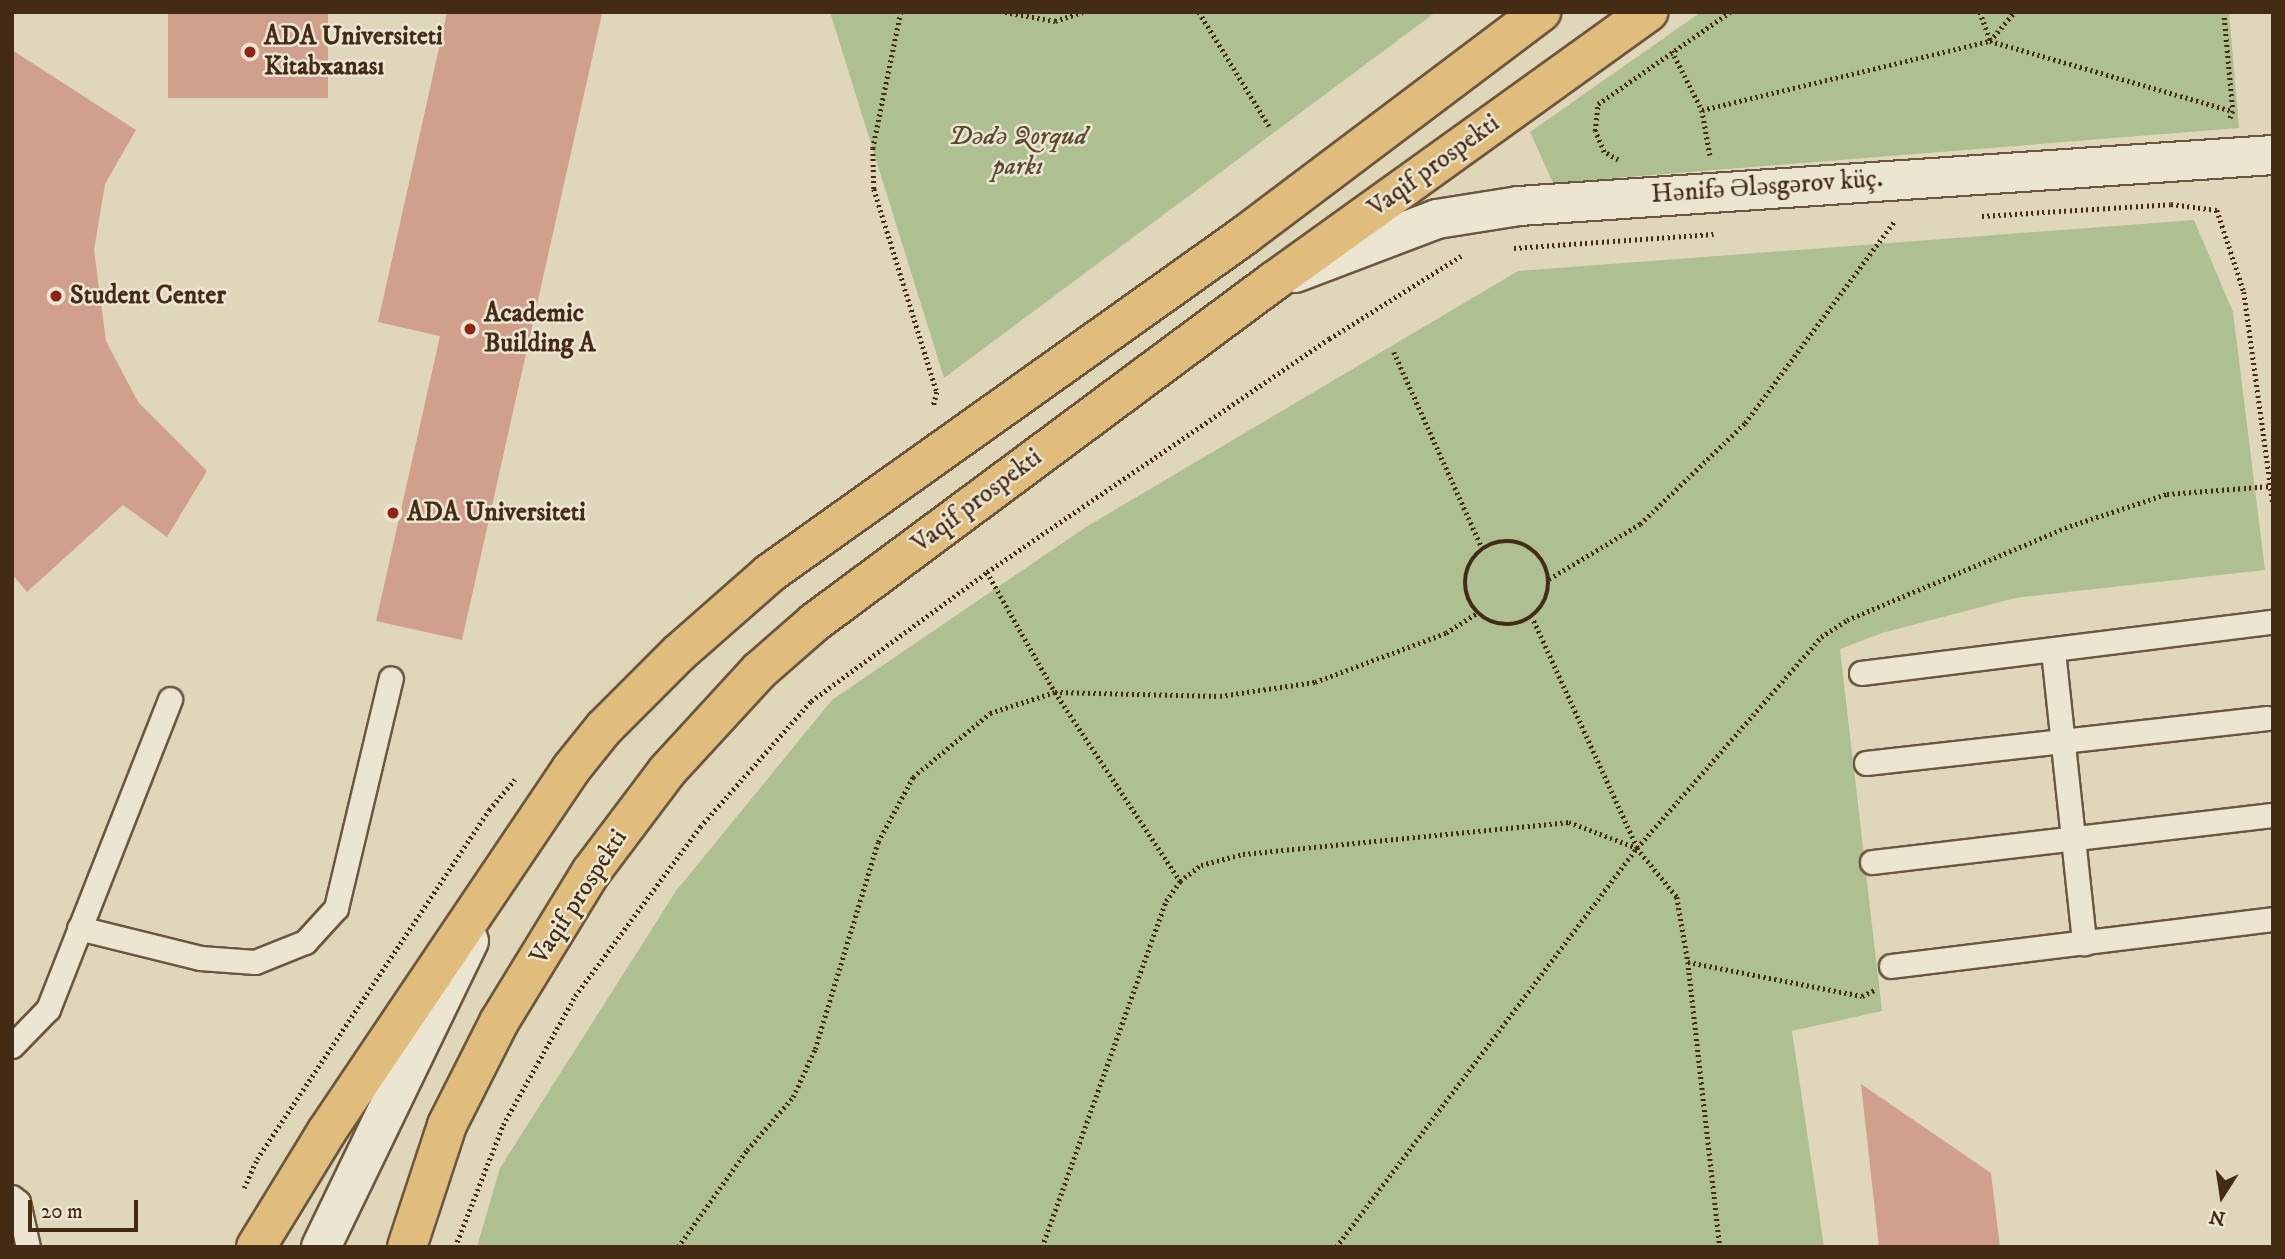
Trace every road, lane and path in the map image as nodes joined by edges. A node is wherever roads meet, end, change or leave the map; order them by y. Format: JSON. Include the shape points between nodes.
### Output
{"nodes":[{"id":1,"x":901,"y":12,"type":"edge"},
{"id":2,"x":1005,"y":12,"type":"edge"},
{"id":3,"x":1083,"y":12,"type":"edge"},
{"id":4,"x":1199,"y":12,"type":"edge"},
{"id":5,"x":1541,"y":12,"type":"edge"},
{"id":6,"x":1648,"y":12,"type":"edge"},
{"id":7,"x":1730,"y":12,"type":"edge"},
{"id":8,"x":1980,"y":12,"type":"edge"},
{"id":9,"x":2014,"y":12,"type":"edge"},
{"id":10,"x":2224,"y":12,"type":"edge"},
{"id":11,"x":1990,"y":41,"type":"junction"},
{"id":12,"x":1672,"y":51,"type":"junction"},
{"id":13,"x":1702,"y":110,"type":"junction"},
{"id":14,"x":2234,"y":110,"type":"junction"},
{"id":15,"x":2219,"y":120,"type":"dead end"},
{"id":16,"x":1269,"y":126,"type":"dead end"},
{"id":17,"x":1724,"y":155,"type":"dead end"},
{"id":18,"x":2273,"y":155,"type":"edge"},
{"id":19,"x":1697,"y":156,"type":"dead end"},
{"id":20,"x":1710,"y":156,"type":"junction"},
{"id":21,"x":1620,"y":162,"type":"dead end"},
{"id":22,"x":1977,"y":216,"type":"dead end"},
{"id":23,"x":1908,"y":221,"type":"dead end"},
{"id":24,"x":1882,"y":222,"type":"dead end"},
{"id":25,"x":1894,"y":222,"type":"junction"},
{"id":26,"x":1716,"y":234,"type":"dead end"},
{"id":27,"x":1509,"y":249,"type":"dead end"},
{"id":28,"x":1467,"y":252,"type":"dead end"},
{"id":29,"x":1274,"y":281,"type":"junction"},
{"id":30,"x":1394,"y":352,"type":"dead end"},
{"id":31,"x":928,"y":415,"type":"dead end"},
{"id":32,"x":2271,"y":486,"type":"junction"},
{"id":33,"x":2273,"y":503,"type":"edge"},
{"id":34,"x":1482,"y":548,"type":"junction"},
{"id":35,"x":987,"y":572,"type":"junction"},
{"id":36,"x":1549,"y":579,"type":"junction"},
{"id":37,"x":1477,"y":613,"type":"junction"},
{"id":38,"x":1532,"y":618,"type":"junction"},
{"id":39,"x":2273,"y":622,"type":"edge"},
{"id":40,"x":2053,"y":651,"type":"junction"},
{"id":41,"x":1860,"y":673,"type":"dead end"},
{"id":42,"x":391,"y":678,"type":"dead end"},
{"id":43,"x":1055,"y":692,"type":"junction"},
{"id":44,"x":170,"y":699,"type":"dead end"},
{"id":45,"x":2267,"y":718,"type":"dead end"},
{"id":46,"x":2062,"y":740,"type":"junction"},
{"id":47,"x":1866,"y":763,"type":"dead end"},
{"id":48,"x":2273,"y":815,"type":"edge"},
{"id":49,"x":2072,"y":838,"type":"junction"},
{"id":50,"x":1637,"y":848,"type":"junction"},
{"id":51,"x":1872,"y":862,"type":"dead end"},
{"id":52,"x":1180,"y":881,"type":"junction"},
{"id":53,"x":498,"y":883,"type":"junction"},
{"id":54,"x":2273,"y":919,"type":"edge"},
{"id":55,"x":79,"y":928,"type":"junction"},
{"id":56,"x":2084,"y":943,"type":"junction"},
{"id":57,"x":1689,"y":962,"type":"junction"},
{"id":58,"x":1891,"y":965,"type":"joint"},
{"id":59,"x":12,"y":1046,"type":"edge"},
{"id":60,"x":447,"y":1125,"type":"junction"},
{"id":61,"x":12,"y":1197,"type":"edge"},
{"id":62,"x":28,"y":1247,"type":"edge"},
{"id":63,"x":256,"y":1247,"type":"edge"},
{"id":64,"x":321,"y":1247,"type":"edge"},
{"id":65,"x":389,"y":1247,"type":"edge"},
{"id":66,"x":407,"y":1247,"type":"edge"},
{"id":67,"x":455,"y":1247,"type":"edge"},
{"id":68,"x":678,"y":1247,"type":"edge"},
{"id":69,"x":1042,"y":1247,"type":"edge"},
{"id":70,"x":1336,"y":1247,"type":"edge"},
{"id":71,"x":1720,"y":1247,"type":"edge"}],
"edges":[{"from":1,"to":31,"type":"path","via":[[873,148],[874,189],[937,392]]},
{"from":2,"to":3,"type":"path","via":[[1055,21]]},
{"from":4,"to":16,"type":"path"},
{"from":5,"to":53,"type":"main road","via":[[1245,234],[770,573],[679,653],[604,728],[571,769]]},
{"from":6,"to":29,"type":"main road","name":"Vaqif prospekti"},
{"from":7,"to":12,"type":"path"},
{"from":8,"to":11,"type":"path"},
{"from":9,"to":11,"type":"path"},
{"from":10,"to":14,"type":"path"},
{"from":11,"to":13,"type":"path"},
{"from":11,"to":14,"type":"path"},
{"from":12,"to":13,"type":"path"},
{"from":12,"to":21,"type":"path","via":[[1598,104],[1595,131],[1604,152]]},
{"from":13,"to":20,"type":"path"},
{"from":14,"to":15,"type":"path","via":[[2230,119]]},
{"from":17,"to":20,"type":"path"},
{"from":18,"to":29,"type":"street","name":"Hənifə Ələsgərov küç.","via":[[1519,206],[1437,219]]},
{"from":19,"to":20,"type":"path"},
{"from":22,"to":32,"type":"path","via":[[2171,204],[2217,209],[2244,292]]},
{"from":23,"to":25,"type":"path"},
{"from":24,"to":25,"type":"path"},
{"from":25,"to":36,"type":"path","via":[[1745,423],[1640,524]]},
{"from":26,"to":27,"type":"path"},
{"from":28,"to":35,"type":"path","via":[[1329,339]]},
{"from":29,"to":60,"type":"main road","name":"Vaqif prospekti","via":[[815,622],[760,670],[667,771],[591,872],[499,1022]]},
{"from":30,"to":34,"type":"path"},
{"from":32,"to":33,"type":"path"},
{"from":32,"to":50,"type":"path","via":[[2167,494],[2070,526],[1847,620],[1821,637]]},
{"from":34,"to":36,"type":"path","via":[[1510,541],[1525,545],[1545,565]]},
{"from":34,"to":37,"type":"path","via":[[1466,572],[1464,587]]},
{"from":35,"to":43,"type":"path"},
{"from":35,"to":67,"type":"path","via":[[811,701],[700,827],[575,996],[503,1125]]},
{"from":36,"to":38,"type":"path","via":[[1548,594]]},
{"from":37,"to":38,"type":"path","via":[[1503,625]]},
{"from":37,"to":43,"type":"path","via":[[1446,633],[1315,682],[1220,696]]},
{"from":38,"to":50,"type":"path"},
{"from":39,"to":40,"type":"lane"},
{"from":40,"to":41,"type":"lane"},
{"from":40,"to":46,"type":"lane"},
{"from":42,"to":55,"type":"lane","via":[[336,908],[305,943],[255,962],[200,958]]},
{"from":43,"to":52,"type":"path"},
{"from":43,"to":68,"type":"path","via":[[990,713],[913,777],[878,842],[815,1049],[793,1097],[747,1150]]},
{"from":44,"to":55,"type":"lane"},
{"from":45,"to":46,"type":"lane"},
{"from":46,"to":47,"type":"lane"},
{"from":46,"to":49,"type":"lane"},
{"from":48,"to":49,"type":"lane"},
{"from":49,"to":51,"type":"lane"},
{"from":49,"to":56,"type":"lane"},
{"from":50,"to":52,"type":"path","via":[[1569,822],[1243,854],[1201,865]]},
{"from":50,"to":57,"type":"path","via":[[1677,898]]},
{"from":50,"to":70,"type":"path"},
{"from":52,"to":69,"type":"path","via":[[1166,901]]},
{"from":53,"to":63,"type":"main road","via":[[327,1131]]},
{"from":53,"to":64,"type":"street"},
{"from":54,"to":56,"type":"lane"},
{"from":55,"to":59,"type":"lane","via":[[48,1009]]},
{"from":56,"to":58,"type":"lane"},
{"from":57,"to":58,"type":"path","via":[[1862,996],[1880,986]]},
{"from":57,"to":71,"type":"path"},
{"from":60,"to":65,"type":"street","name":"Vaqif prospekti"},
{"from":60,"to":66,"type":"main road","name":"Vaqif prospekti"},
{"from":61,"to":62,"type":"lane","via":[[18,1202]]}]}
